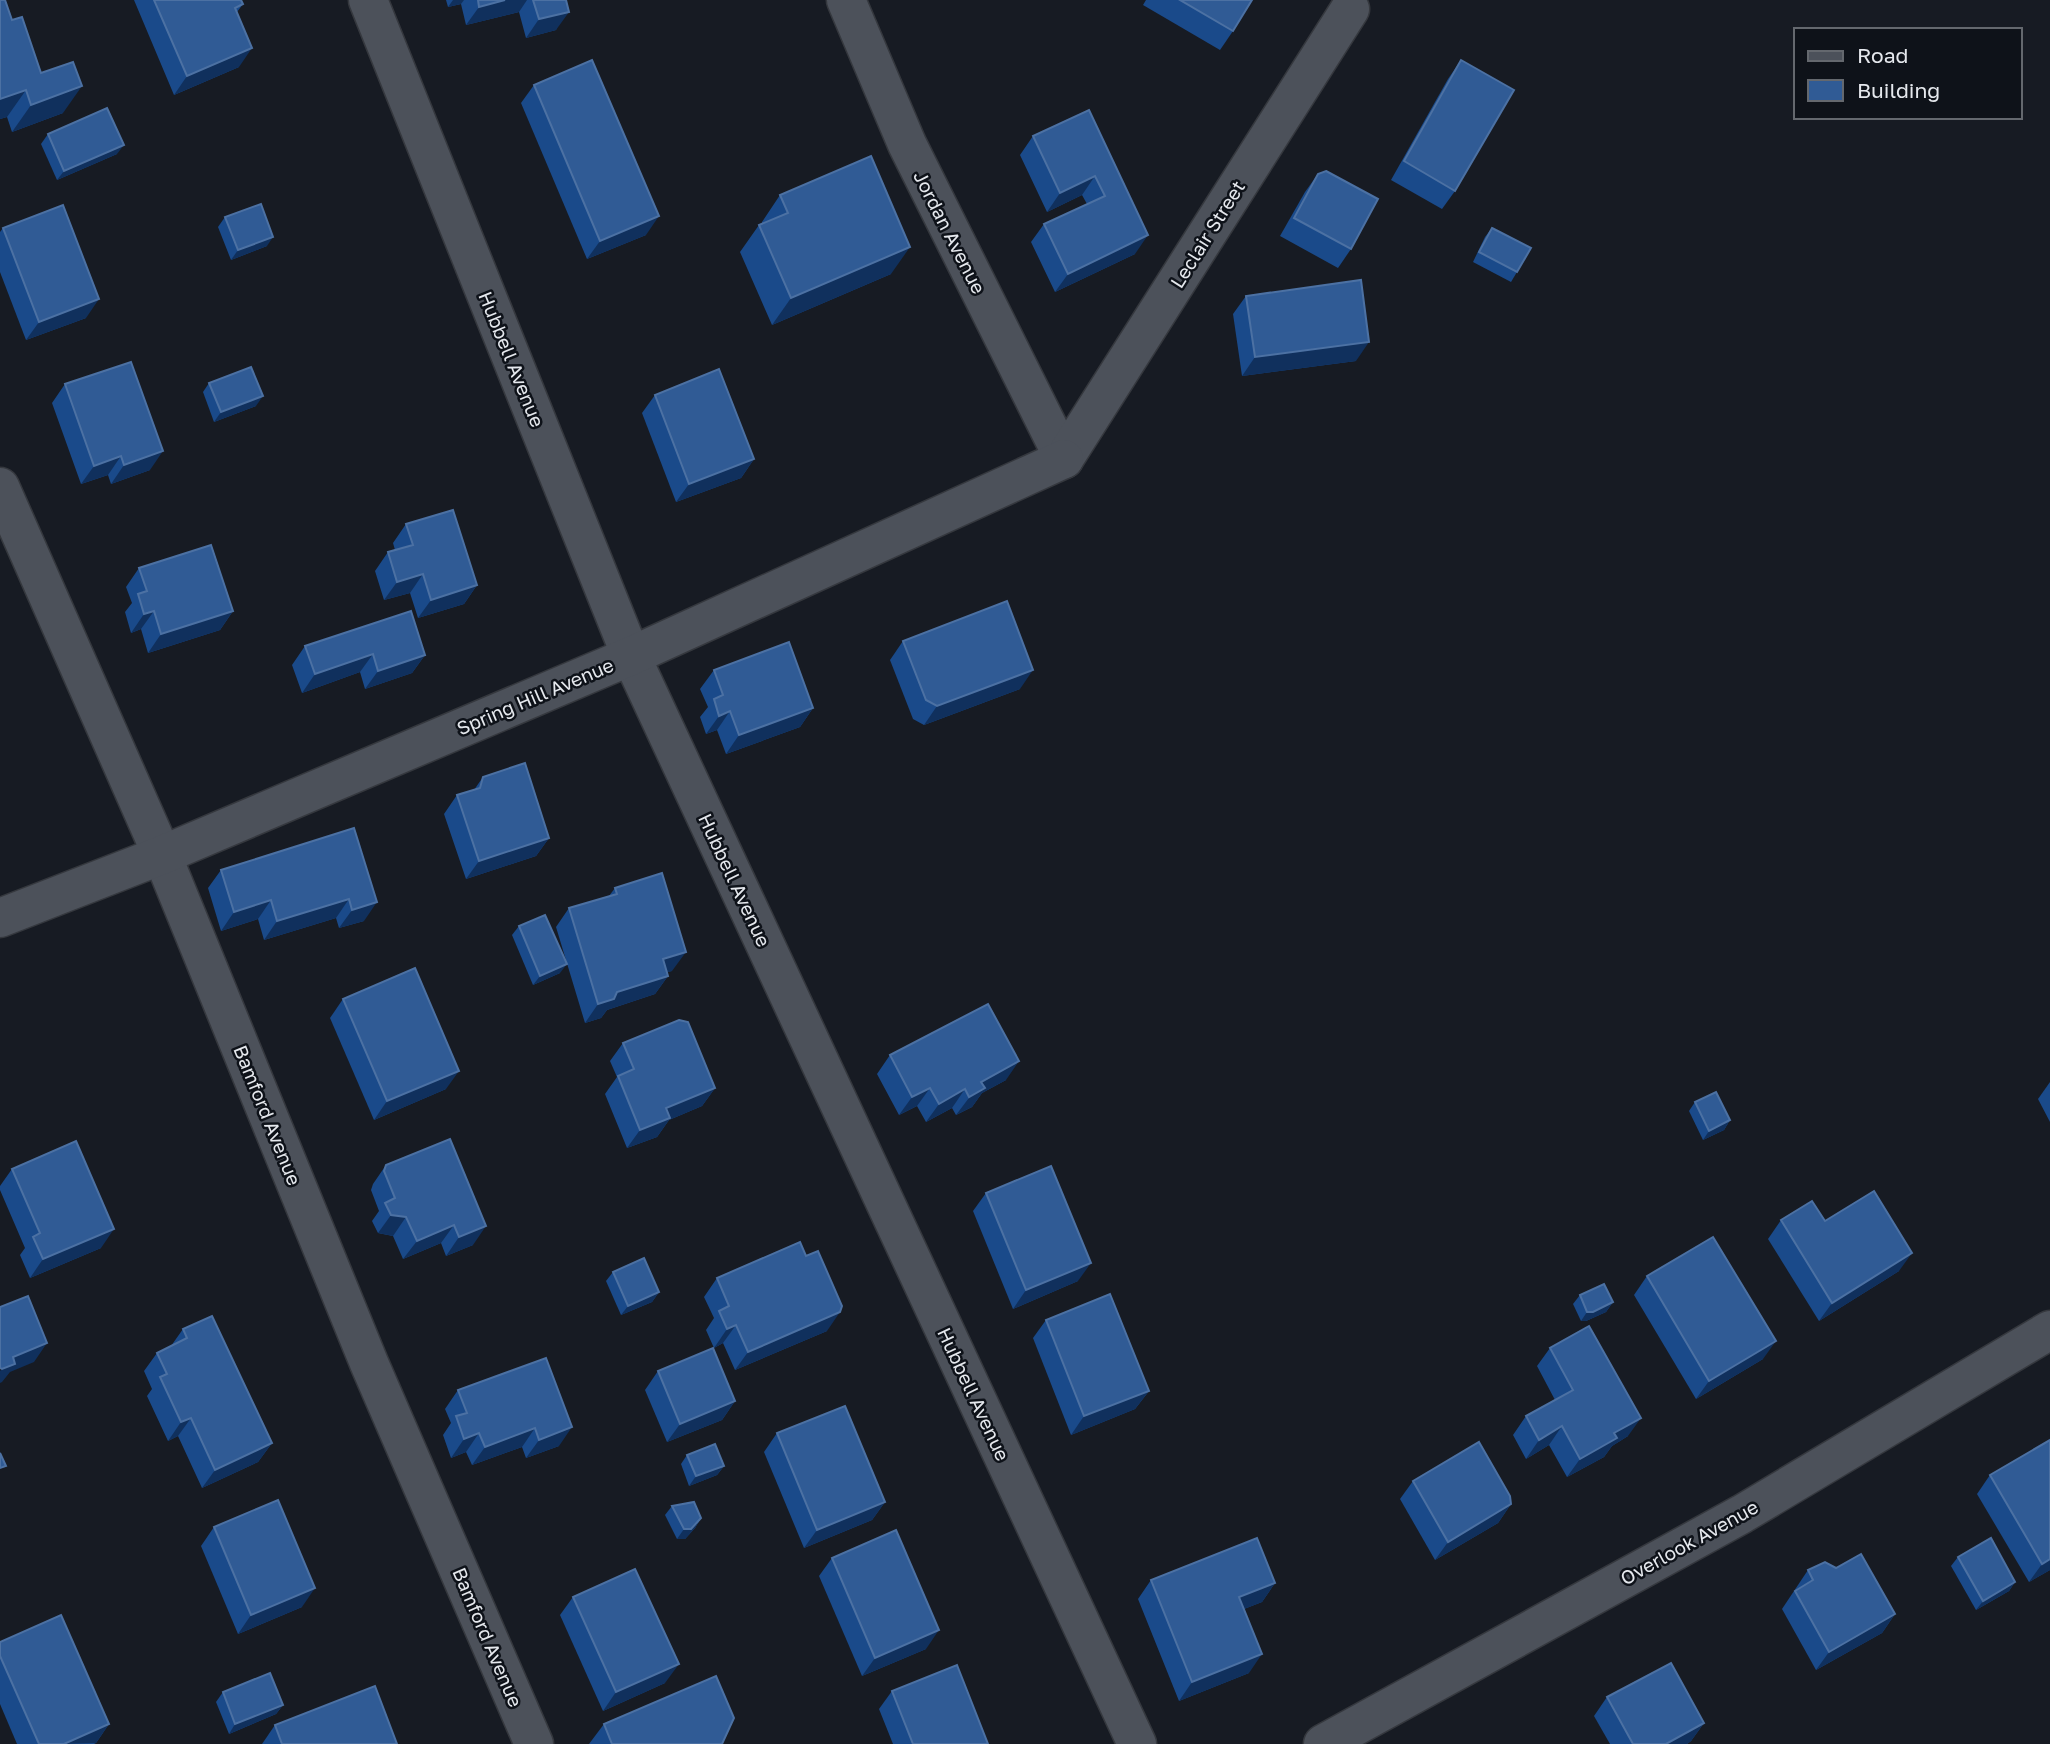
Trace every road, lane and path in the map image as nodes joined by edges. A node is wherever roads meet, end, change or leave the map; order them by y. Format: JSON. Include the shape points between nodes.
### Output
{"nodes":[{"id":1,"x":368,"y":0,"type":"edge"},
{"id":2,"x":846,"y":0,"type":"edge"},
{"id":3,"x":1350,"y":9,"type":"dead end"},
{"id":4,"x":1064,"y":459,"type":"junction"},
{"id":5,"x":0,"y":487,"type":"edge"},
{"id":6,"x":631,"y":656,"type":"junction"},
{"id":7,"x":162,"y":855,"type":"junction"},
{"id":8,"x":0,"y":918,"type":"edge"},
{"id":9,"x":2050,"y":1330,"type":"edge"},
{"id":10,"x":534,"y":1744,"type":"edge"},
{"id":11,"x":1136,"y":1744,"type":"edge"},
{"id":12,"x":1323,"y":1744,"type":"edge"}],
"edges":[{"from":1,"to":6,"type":"street","name":"Hubbell Avenue"},
{"from":2,"to":4,"type":"street","name":"Jordan Avenue","via":[[906,144]]},
{"from":3,"to":4,"type":"street","name":"Leclair Street"},
{"from":4,"to":6,"type":"street","name":"Spring Hill Avenue"},
{"from":5,"to":7,"type":"street","name":"Bamford Avenue"},
{"from":6,"to":7,"type":"street","name":"Spring Hill Avenue"},
{"from":6,"to":11,"type":"street","name":"Hubbell Avenue"},
{"from":7,"to":8,"type":"street","name":"Spring Hill Avenue"},
{"from":7,"to":10,"type":"street","name":"Bamford Avenue","via":[[369,1363]]},
{"from":9,"to":12,"type":"street","name":"Overlook Avenue","via":[[1742,1514]]}]}
